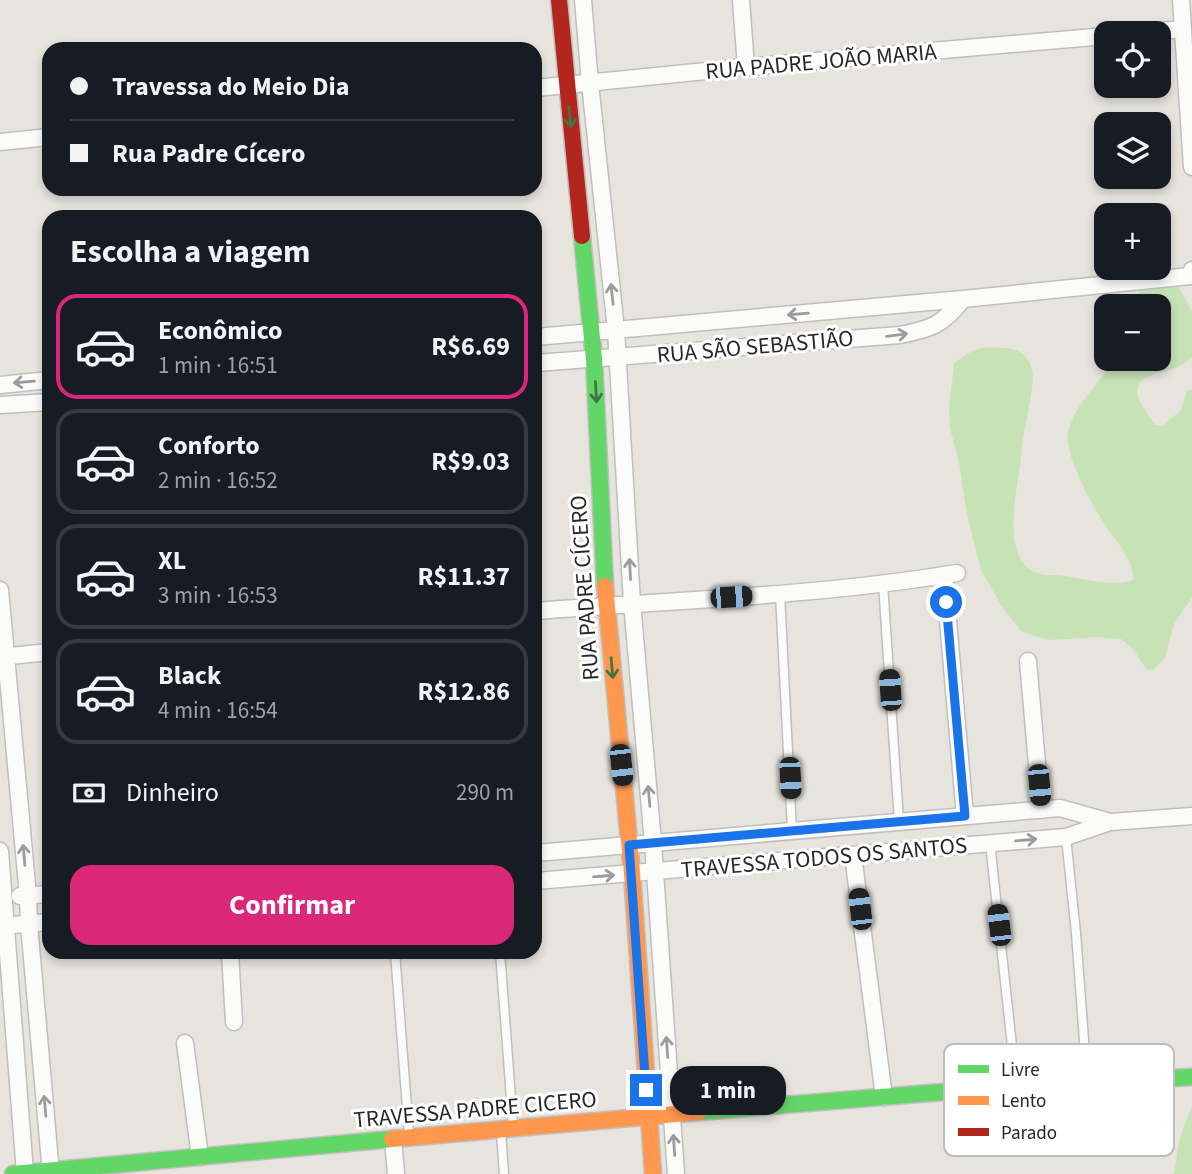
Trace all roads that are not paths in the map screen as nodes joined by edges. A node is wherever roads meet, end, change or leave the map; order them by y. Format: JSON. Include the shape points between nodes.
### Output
{"nodes":[{"id":1,"x":559,"y":0,"type":"edge"},
{"id":2,"x":583,"y":0,"type":"edge"},
{"id":3,"x":741,"y":0,"type":"edge"},
{"id":4,"x":1181,"y":0,"type":"edge"},
{"id":5,"x":1183,"y":29,"type":"junction"},
{"id":6,"x":1171,"y":30,"type":"edge"},
{"id":7,"x":1094,"y":37,"type":"edge"},
{"id":8,"x":746,"y":67,"type":"junction"},
{"id":9,"x":590,"y":83,"type":"junction"},
{"id":10,"x":567,"y":85,"type":"junction"},
{"id":11,"x":542,"y":87,"type":"edge"},
{"id":12,"x":42,"y":138,"type":"edge"},
{"id":13,"x":0,"y":142,"type":"edge"},
{"id":14,"x":1192,"y":167,"type":"edge"},
{"id":15,"x":1191,"y":273,"type":"edge"},
{"id":16,"x":963,"y":299,"type":"junction"},
{"id":17,"x":616,"y":330,"type":"junction"},
{"id":18,"x":591,"y":332,"type":"junction"},
{"id":19,"x":542,"y":336,"type":"edge"},
{"id":20,"x":617,"y":357,"type":"junction"},
{"id":21,"x":594,"y":359,"type":"junction"},
{"id":22,"x":542,"y":363,"type":"edge"},
{"id":23,"x":42,"y":381,"type":"edge"},
{"id":24,"x":0,"y":384,"type":"edge"},
{"id":25,"x":42,"y":402,"type":"edge"},
{"id":26,"x":0,"y":405,"type":"edge"},
{"id":27,"x":883,"y":584,"type":"junction"},
{"id":28,"x":0,"y":590,"type":"edge"},
{"id":29,"x":780,"y":594,"type":"junction"},
{"id":30,"x":632,"y":603,"type":"junction"},
{"id":31,"x":606,"y":605,"type":"junction"},
{"id":32,"x":542,"y":610,"type":"edge"},
{"id":33,"x":42,"y":653,"type":"edge"},
{"id":34,"x":3,"y":656,"type":"edge"},
{"id":35,"x":1028,"y":661,"type":"dead end"},
{"id":36,"x":1041,"y":810,"type":"junction"},
{"id":37,"x":988,"y":814,"type":"junction"},
{"id":38,"x":965,"y":816,"type":"junction"},
{"id":39,"x":1192,"y":816,"type":"edge"},
{"id":40,"x":899,"y":822,"type":"junction"},
{"id":41,"x":1110,"y":822,"type":"junction"},
{"id":42,"x":793,"y":831,"type":"junction"},
{"id":43,"x":1066,"y":837,"type":"junction"},
{"id":44,"x":653,"y":843,"type":"junction"},
{"id":45,"x":990,"y":843,"type":"junction"},
{"id":46,"x":629,"y":845,"type":"junction"},
{"id":47,"x":0,"y":851,"type":"edge"},
{"id":48,"x":542,"y":852,"type":"edge"},
{"id":49,"x":853,"y":855,"type":"junction"},
{"id":50,"x":656,"y":871,"type":"junction"},
{"id":51,"x":632,"y":873,"type":"junction"},
{"id":52,"x":542,"y":880,"type":"edge"},
{"id":53,"x":42,"y":895,"type":"edge"},
{"id":54,"x":28,"y":896,"type":"junction"},
{"id":55,"x":2,"y":898,"type":"edge"},
{"id":56,"x":42,"y":923,"type":"edge"},
{"id":57,"x":29,"y":924,"type":"junction"},
{"id":58,"x":3,"y":926,"type":"edge"},
{"id":59,"x":230,"y":959,"type":"edge"},
{"id":60,"x":396,"y":959,"type":"edge"},
{"id":61,"x":500,"y":959,"type":"edge"},
{"id":62,"x":234,"y":1021,"type":"dead end"},
{"id":63,"x":185,"y":1043,"type":"dead end"},
{"id":64,"x":1012,"y":1044,"type":"edge"},
{"id":65,"x":1084,"y":1044,"type":"edge"},
{"id":66,"x":1192,"y":1077,"type":"edge"},
{"id":67,"x":1174,"y":1078,"type":"edge"},
{"id":68,"x":944,"y":1092,"type":"edge"},
{"id":69,"x":884,"y":1097,"type":"junction"},
{"id":70,"x":672,"y":1115,"type":"junction"},
{"id":71,"x":648,"y":1117,"type":"junction"},
{"id":72,"x":507,"y":1128,"type":"junction"},
{"id":73,"x":410,"y":1137,"type":"junction"},
{"id":74,"x":393,"y":1139,"type":"junction"},
{"id":75,"x":200,"y":1157,"type":"junction"},
{"id":76,"x":51,"y":1172,"type":"edge"},
{"id":77,"x":21,"y":1174,"type":"edge"},
{"id":78,"x":396,"y":1174,"type":"edge"},
{"id":79,"x":503,"y":1174,"type":"edge"},
{"id":80,"x":653,"y":1174,"type":"edge"},
{"id":81,"x":676,"y":1174,"type":"edge"}],
"edges":[{"from":1,"to":10,"type":"street","name":"RUA PADRE CÍCERO"},
{"from":2,"to":9,"type":"street","name":"RUA PADRE CÍCERO"},
{"from":3,"to":8,"type":"street"},
{"from":4,"to":5,"type":"street"},
{"from":5,"to":6,"type":"street"},
{"from":5,"to":14,"type":"street"},
{"from":7,"to":8,"type":"street","name":"RUA PADRE JOÃO MARIA"},
{"from":8,"to":9,"type":"street","name":"RUA PADRE JOÃO MARIA"},
{"from":9,"to":10,"type":"street","name":"RUA PADRE JOÃO MARIA"},
{"from":17,"to":9,"type":"street","name":"RUA PADRE CÍCERO","one_way":true},
{"from":10,"to":11,"type":"street","name":"RUA PADRE JOÃO MARIA"},
{"from":10,"to":18,"type":"street","name":"RUA PADRE CÍCERO","one_way":true},
{"from":12,"to":13,"type":"street"},
{"from":15,"to":16,"type":"street","name":"RUA SÃO SEBASTIÃO"},
{"from":16,"to":17,"type":"street","name":"RUA SÃO SEBASTIÃO","one_way":true},
{"from":20,"to":16,"type":"street","name":"RUA SÃO SEBASTIÃO","one_way":true,"via":[[900,335],[939,323]]},
{"from":17,"to":18,"type":"street","name":"RUA SÃO SEBASTIÃO"},
{"from":17,"to":20,"type":"street","name":"RUA PADRE CÍCERO"},
{"from":18,"to":19,"type":"street","name":"RUA SÃO SEBASTIÃO"},
{"from":18,"to":21,"type":"street","name":"RUA PADRE CÍCERO"},
{"from":20,"to":21,"type":"street","name":"RUA SÃO SEBASTIÃO"},
{"from":30,"to":20,"type":"street","name":"RUA PADRE CÍCERO","one_way":true},
{"from":21,"to":22,"type":"street","name":"RUA SÃO SEBASTIÃO"},
{"from":21,"to":31,"type":"street","name":"RUA PADRE CÍCERO","one_way":true},
{"from":23,"to":24,"type":"street","one_way":true},
{"from":25,"to":26,"type":"street"},
{"from":27,"to":29,"type":"street"},
{"from":27,"to":38,"type":"street","via":[[951,574]]},
{"from":27,"to":40,"type":"lane"},
{"from":28,"to":34,"type":"street"},
{"from":29,"to":30,"type":"street"},
{"from":29,"to":42,"type":"lane"},
{"from":30,"to":31,"type":"street"},
{"from":44,"to":30,"type":"street","name":"RUA PADRE CÍCERO","one_way":true},
{"from":31,"to":32,"type":"street"},
{"from":31,"to":46,"type":"street","name":"RUA PADRE CÍCERO","one_way":true},
{"from":33,"to":34,"type":"street"},
{"from":54,"to":34,"type":"street","one_way":true},
{"from":35,"to":36,"type":"street"},
{"from":36,"to":37,"type":"street","name":"TRAVESSA TODOS OS SANTOS"},
{"from":36,"to":41,"type":"street","name":"TRAVESSA TODOS OS SANTOS","via":[[1060,808]]},
{"from":37,"to":38,"type":"street","name":"TRAVESSA TODOS OS SANTOS"},
{"from":37,"to":45,"type":"street"},
{"from":38,"to":40,"type":"street","name":"TRAVESSA TODOS OS SANTOS"},
{"from":39,"to":41,"type":"street","name":"TRAVESSA TODOS OS SANTOS"},
{"from":40,"to":42,"type":"street","name":"TRAVESSA TODOS OS SANTOS"},
{"from":41,"to":43,"type":"street","name":"TRAVESSA TODOS OS SANTOS"},
{"from":42,"to":44,"type":"street","name":"TRAVESSA TODOS OS SANTOS"},
{"from":45,"to":43,"type":"street","name":"TRAVESSA TODOS OS SANTOS","one_way":true},
{"from":43,"to":65,"type":"lane"},
{"from":44,"to":46,"type":"street","name":"TRAVESSA TODOS OS SANTOS"},
{"from":44,"to":50,"type":"street","name":"RUA PADRE CÍCERO"},
{"from":45,"to":49,"type":"street","name":"TRAVESSA TODOS OS SANTOS"},
{"from":45,"to":64,"type":"lane"},
{"from":46,"to":48,"type":"street","name":"TRAVESSA TODOS OS SANTOS"},
{"from":46,"to":51,"type":"street","name":"RUA PADRE CÍCERO"},
{"from":47,"to":55,"type":"street"},
{"from":49,"to":50,"type":"street","name":"TRAVESSA TODOS OS SANTOS"},
{"from":49,"to":69,"type":"street"},
{"from":50,"to":51,"type":"street","name":"TRAVESSA TODOS OS SANTOS"},
{"from":70,"to":50,"type":"street","name":"RUA PADRE CÍCERO","one_way":true},
{"from":52,"to":51,"type":"street","name":"TRAVESSA TODOS OS SANTOS","one_way":true},
{"from":51,"to":71,"type":"street","name":"RUA PADRE CÍCERO"},
{"from":53,"to":54,"type":"street"},
{"from":54,"to":55,"type":"street"},
{"from":54,"to":57,"type":"street"},
{"from":55,"to":58,"type":"street"},
{"from":56,"to":57,"type":"street"},
{"from":57,"to":58,"type":"street"},
{"from":76,"to":57,"type":"street","one_way":true},
{"from":58,"to":77,"type":"street"},
{"from":59,"to":62,"type":"street"},
{"from":60,"to":73,"type":"lane"},
{"from":61,"to":72,"type":"lane"},
{"from":63,"to":75,"type":"street"},
{"from":66,"to":67,"type":"street","name":"TRAVESSA PADRE CICERO"},
{"from":68,"to":69,"type":"street","name":"TRAVESSA PADRE CICERO"},
{"from":69,"to":70,"type":"street","name":"TRAVESSA PADRE CICERO"},
{"from":70,"to":71,"type":"street","name":"TRAVESSA PADRE CICERO"},
{"from":81,"to":70,"type":"street","name":"RUA PADRE CÍCERO","one_way":true},
{"from":71,"to":72,"type":"street","name":"TRAVESSA PADRE CICERO"},
{"from":71,"to":80,"type":"street","name":"RUA PADRE CÍCERO"},
{"from":72,"to":73,"type":"street","name":"TRAVESSA PADRE CICERO"},
{"from":72,"to":79,"type":"lane"},
{"from":73,"to":74,"type":"street","name":"TRAVESSA PADRE CICERO"},
{"from":74,"to":75,"type":"street","name":"TRAVESSA PADRE CICERO"},
{"from":74,"to":78,"type":"street"},
{"from":75,"to":76,"type":"street","name":"TRAVESSA PADRE CICERO"},
{"from":76,"to":77,"type":"street","name":"TRAVESSA PADRE CICERO"}]}
